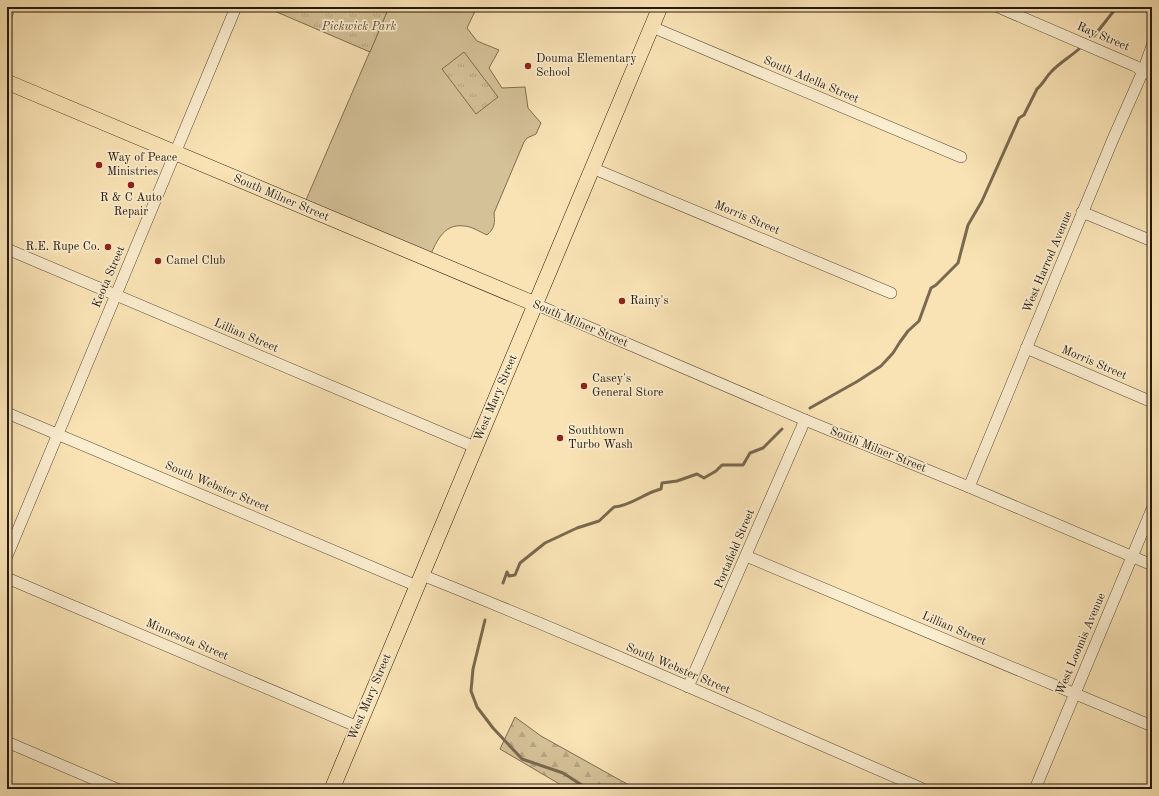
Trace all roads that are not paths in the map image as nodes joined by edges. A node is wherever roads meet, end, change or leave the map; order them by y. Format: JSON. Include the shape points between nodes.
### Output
{"nodes":[{"id":1,"x":10,"y":7,"type":"edge"},
{"id":2,"x":236,"y":7,"type":"edge"},
{"id":3,"x":660,"y":7,"type":"edge"},
{"id":4,"x":998,"y":7,"type":"edge"},
{"id":5,"x":7,"y":14,"type":"edge"},
{"id":6,"x":652,"y":26,"type":"junction"},
{"id":7,"x":1152,"y":46,"type":"edge"},
{"id":8,"x":1147,"y":73,"type":"edge"},
{"id":9,"x":7,"y":82,"type":"edge"},
{"id":10,"x":175,"y":154,"type":"junction"},
{"id":11,"x":961,"y":157,"type":"dead end"},
{"id":12,"x":592,"y":168,"type":"junction"},
{"id":13,"x":1082,"y":212,"type":"junction"},
{"id":14,"x":1152,"y":241,"type":"edge"},
{"id":15,"x":7,"y":249,"type":"edge"},
{"id":16,"x":891,"y":293,"type":"dead end"},
{"id":17,"x":116,"y":295,"type":"junction"},
{"id":18,"x":535,"y":304,"type":"junction"},
{"id":19,"x":1026,"y":348,"type":"junction"},
{"id":20,"x":1152,"y":402,"type":"edge"},
{"id":21,"x":7,"y":413,"type":"edge"},
{"id":22,"x":805,"y":420,"type":"junction"},
{"id":23,"x":58,"y":434,"type":"junction"},
{"id":24,"x":475,"y":447,"type":"junction"},
{"id":25,"x":969,"y":488,"type":"junction"},
{"id":26,"x":1152,"y":509,"type":"edge"},
{"id":27,"x":7,"y":556,"type":"edge"},
{"id":28,"x":746,"y":556,"type":"junction"},
{"id":29,"x":1132,"y":556,"type":"junction"},
{"id":30,"x":1152,"y":565,"type":"edge"},
{"id":31,"x":7,"y":578,"type":"edge"},
{"id":32,"x":419,"y":581,"type":"junction"},
{"id":33,"x":688,"y":687,"type":"junction"},
{"id":34,"x":1075,"y":694,"type":"junction"},
{"id":35,"x":1152,"y":726,"type":"edge"},
{"id":36,"x":358,"y":727,"type":"junction"},
{"id":37,"x":7,"y":742,"type":"edge"},
{"id":38,"x":117,"y":789,"type":"edge"},
{"id":39,"x":332,"y":789,"type":"edge"},
{"id":40,"x":923,"y":789,"type":"edge"},
{"id":41,"x":1035,"y":789,"type":"edge"}],
"edges":[{"from":1,"to":5,"type":"street"},
{"from":2,"to":10,"type":"street","name":"Keota Street"},
{"from":3,"to":6,"type":"main road","name":"West Mary Street"},
{"from":4,"to":8,"type":"street","name":"Ray Street"},
{"from":6,"to":11,"type":"street","name":"South Adella Street"},
{"from":6,"to":12,"type":"main road","name":"West Mary Street"},
{"from":7,"to":8,"type":"street","name":"West Harrod Avenue"},
{"from":8,"to":13,"type":"street","name":"West Harrod Avenue","via":[[1112,139]]},
{"from":9,"to":10,"type":"main road","name":"South Milner Street"},
{"from":10,"to":17,"type":"street","name":"Keota Street"},
{"from":10,"to":18,"type":"main road","name":"South Milner Street"},
{"from":12,"to":16,"type":"street","name":"Morris Street"},
{"from":12,"to":18,"type":"main road","name":"West Mary Street"},
{"from":13,"to":14,"type":"street"},
{"from":13,"to":19,"type":"street","name":"West Harrod Avenue"},
{"from":15,"to":17,"type":"street","name":"Lillian Street"},
{"from":17,"to":23,"type":"street","name":"Keota Street"},
{"from":17,"to":24,"type":"street","name":"Lillian Street"},
{"from":18,"to":22,"type":"street","name":"South Milner Street"},
{"from":18,"to":24,"type":"main road","name":"West Mary Street"},
{"from":19,"to":20,"type":"street","name":"Morris Street"},
{"from":19,"to":25,"type":"street","name":"West Harrod Avenue"},
{"from":21,"to":23,"type":"street","name":"South Webster Street"},
{"from":22,"to":25,"type":"street","name":"South Milner Street"},
{"from":22,"to":28,"type":"street","name":"Portafield Street"},
{"from":23,"to":27,"type":"street","name":"Keota Street"},
{"from":23,"to":32,"type":"street","name":"South Webster Street"},
{"from":24,"to":32,"type":"main road","name":"West Mary Street"},
{"from":25,"to":29,"type":"street","name":"South Milner Street"},
{"from":26,"to":29,"type":"street","name":"West Loomis Avenue"},
{"from":28,"to":33,"type":"street","name":"Portafield Street"},
{"from":28,"to":34,"type":"street","name":"Lillian Street"},
{"from":29,"to":30,"type":"street","name":"South Milner Street"},
{"from":29,"to":34,"type":"street","name":"West Loomis Avenue"},
{"from":31,"to":36,"type":"street","name":"Minnesota Street"},
{"from":32,"to":33,"type":"street","name":"South Webster Street","via":[[472,595]]},
{"from":32,"to":36,"type":"main road","name":"West Mary Street"},
{"from":33,"to":40,"type":"street","name":"South Webster Street"},
{"from":34,"to":35,"type":"street","name":"Lillian Street"},
{"from":34,"to":41,"type":"street","name":"West Loomis Avenue"},
{"from":36,"to":39,"type":"main road","name":"West Mary Street"},
{"from":37,"to":38,"type":"street"}]}
